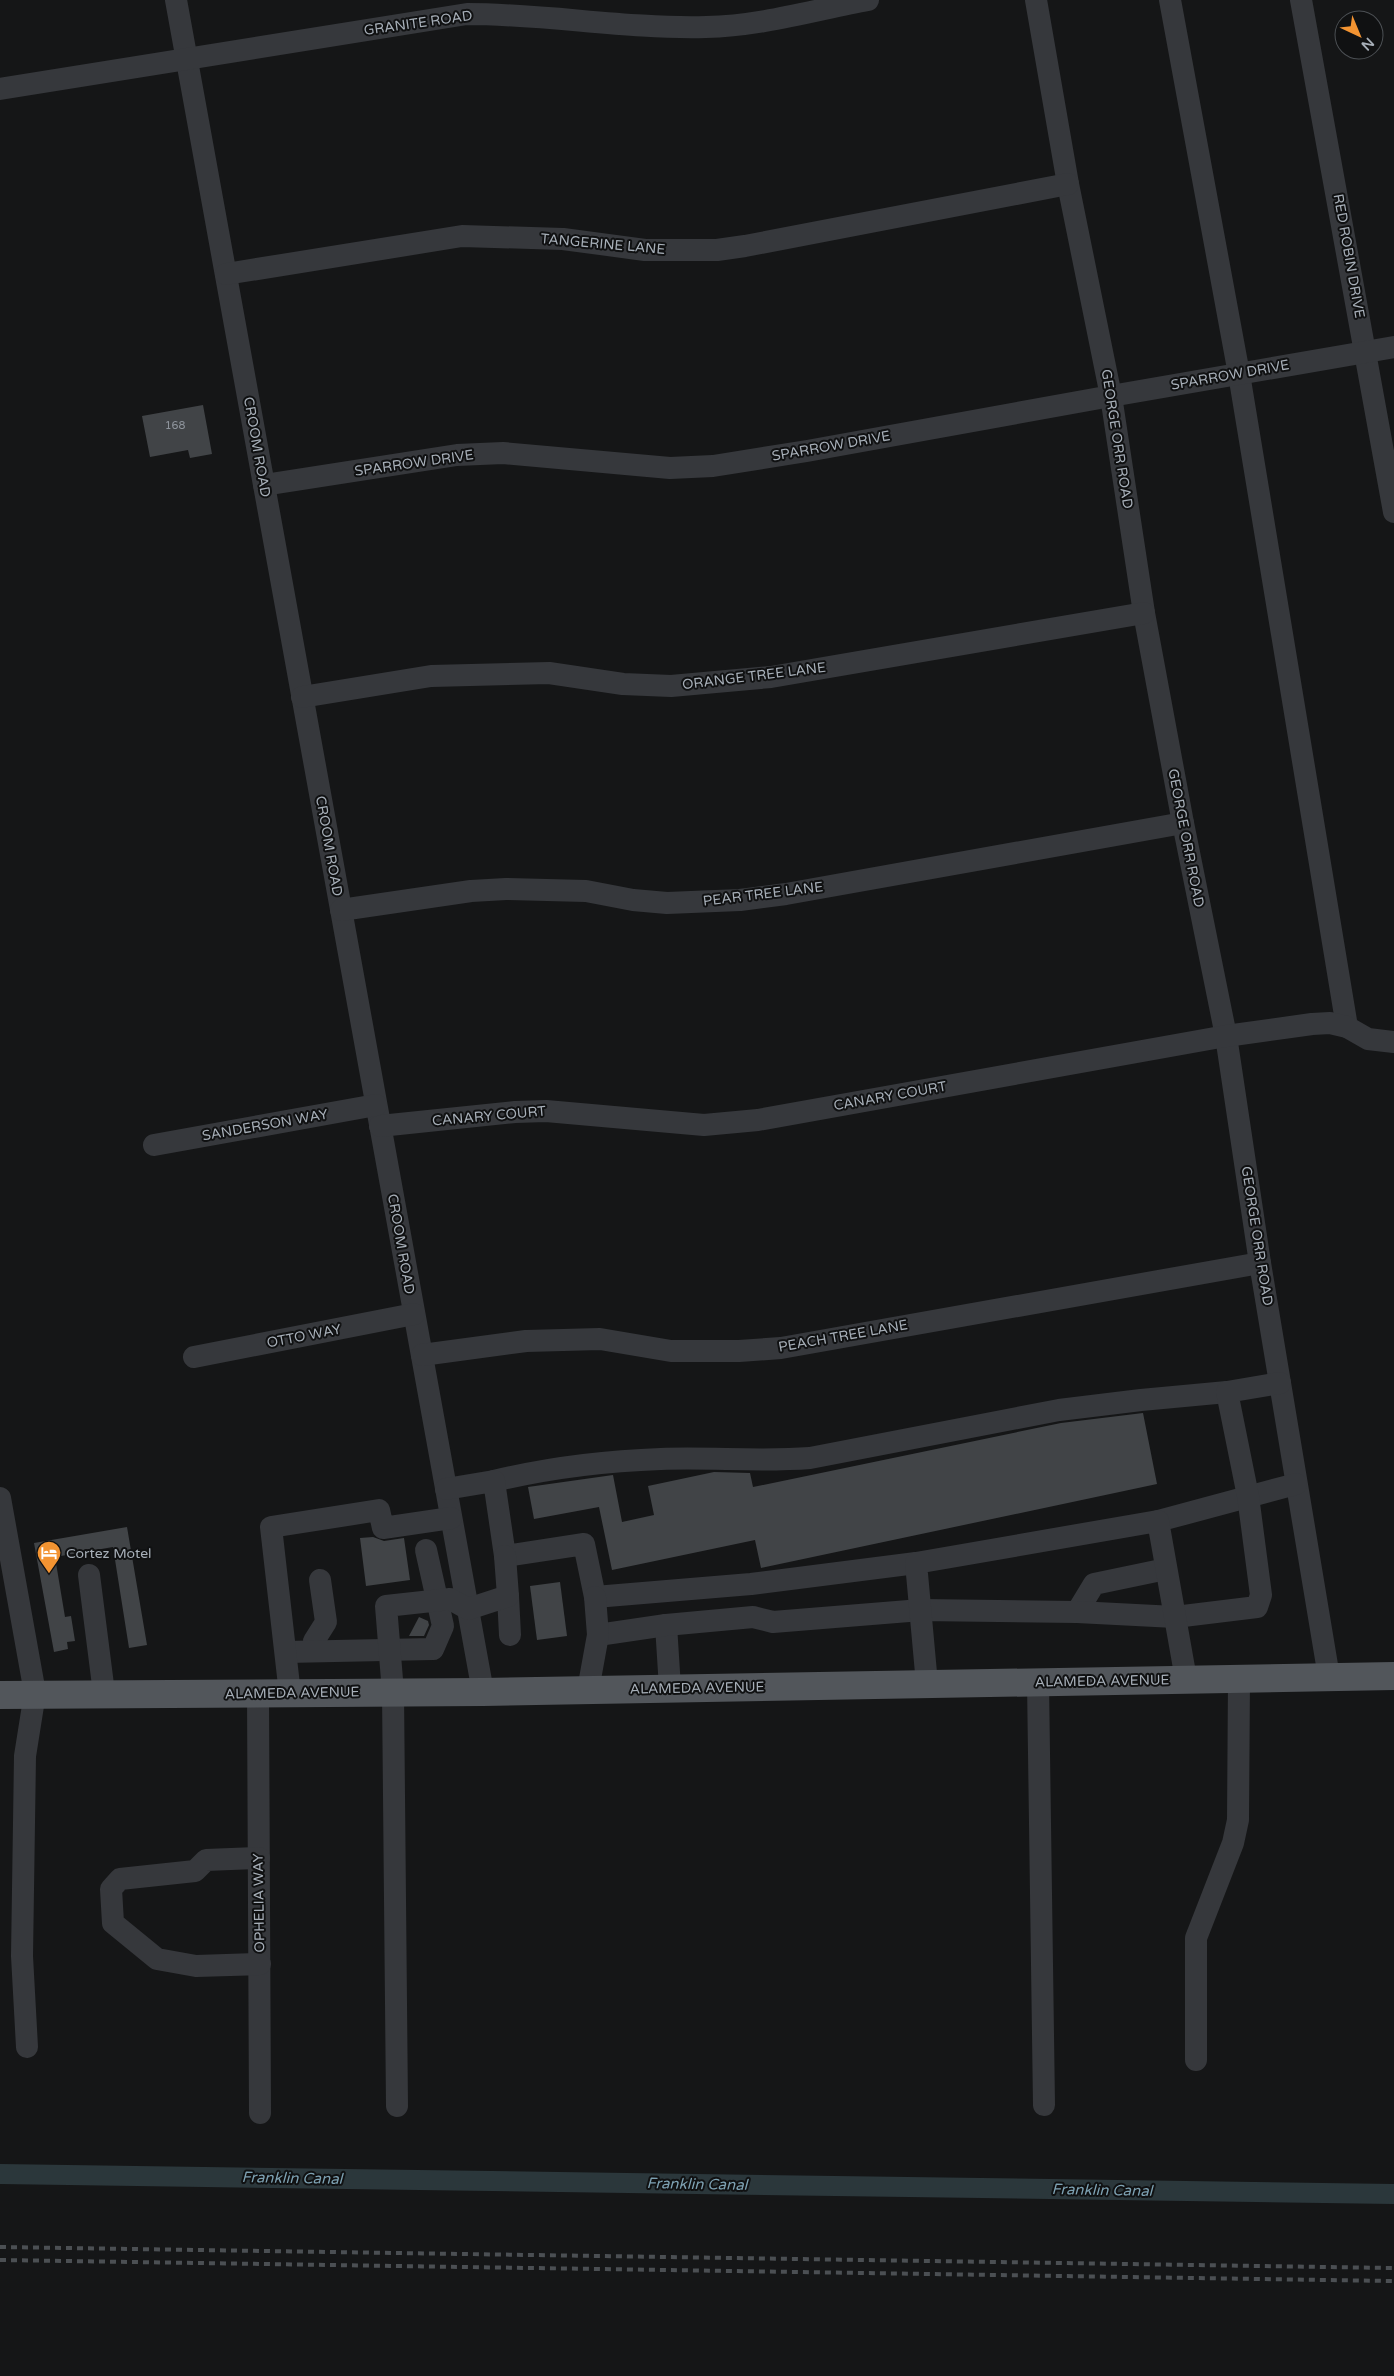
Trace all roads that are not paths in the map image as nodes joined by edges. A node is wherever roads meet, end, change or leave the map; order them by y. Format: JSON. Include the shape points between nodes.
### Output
{"nodes":[{"id":1,"x":176,"y":0,"type":"edge"},
{"id":2,"x":868,"y":0,"type":"edge"},
{"id":3,"x":1036,"y":0,"type":"edge"},
{"id":4,"x":1170,"y":0,"type":"edge"},
{"id":5,"x":1301,"y":0,"type":"edge"},
{"id":6,"x":187,"y":59,"type":"junction"},
{"id":7,"x":0,"y":89,"type":"edge"},
{"id":8,"x":1068,"y":184,"type":"junction"},
{"id":9,"x":226,"y":274,"type":"junction"},
{"id":10,"x":1394,"y":347,"type":"edge"},
{"id":11,"x":1366,"y":352,"type":"junction"},
{"id":12,"x":1239,"y":374,"type":"junction"},
{"id":13,"x":1111,"y":396,"type":"junction"},
{"id":14,"x":264,"y":485,"type":"junction"},
{"id":15,"x":1394,"y":512,"type":"edge"},
{"id":16,"x":1144,"y":613,"type":"junction"},
{"id":17,"x":302,"y":697,"type":"junction"},
{"id":18,"x":1183,"y":823,"type":"junction"},
{"id":19,"x":341,"y":910,"type":"junction"},
{"id":20,"x":1348,"y":1027,"type":"junction"},
{"id":21,"x":1226,"y":1036,"type":"junction"},
{"id":22,"x":1394,"y":1042,"type":"edge"},
{"id":23,"x":378,"y":1116,"type":"junction"},
{"id":24,"x":154,"y":1145,"type":"dead end"},
{"id":25,"x":1260,"y":1263,"type":"junction"},
{"id":26,"x":414,"y":1314,"type":"junction"},
{"id":27,"x":422,"y":1356,"type":"junction"},
{"id":28,"x":194,"y":1357,"type":"dead end"},
{"id":29,"x":1280,"y":1383,"type":"junction"},
{"id":30,"x":1227,"y":1392,"type":"junction"},
{"id":31,"x":494,"y":1480,"type":"junction"},
{"id":32,"x":1296,"y":1484,"type":"junction"},
{"id":33,"x":446,"y":1489,"type":"junction"},
{"id":34,"x":1248,"y":1496,"type":"junction"},
{"id":35,"x":0,"y":1498,"type":"edge"},
{"id":36,"x":451,"y":1518,"type":"junction"},
{"id":37,"x":1158,"y":1521,"type":"junction"},
{"id":38,"x":426,"y":1550,"type":"dead end"},
{"id":39,"x":505,"y":1556,"type":"junction"},
{"id":40,"x":916,"y":1563,"type":"junction"},
{"id":41,"x":1166,"y":1568,"type":"junction"},
{"id":42,"x":89,"y":1575,"type":"dead end"},
{"id":43,"x":320,"y":1580,"type":"dead end"},
{"id":44,"x":751,"y":1584,"type":"junction"},
{"id":45,"x":508,"y":1596,"type":"junction"},
{"id":46,"x":595,"y":1597,"type":"junction"},
{"id":47,"x":438,"y":1602,"type":"junction"},
{"id":48,"x":468,"y":1609,"type":"junction"},
{"id":49,"x":920,"y":1610,"type":"junction"},
{"id":50,"x":1077,"y":1612,"type":"junction"},
{"id":51,"x":1174,"y":1616,"type":"junction"},
{"id":52,"x":753,"y":1617,"type":"junction"},
{"id":53,"x":666,"y":1625,"type":"junction"},
{"id":54,"x":510,"y":1635,"type":"dead end"},
{"id":55,"x":598,"y":1635,"type":"junction"},
{"id":56,"x":389,"y":1649,"type":"junction"},
{"id":57,"x":315,"y":1651,"type":"junction"},
{"id":58,"x":286,"y":1652,"type":"junction"},
{"id":59,"x":1329,"y":1676,"type":"junction"},
{"id":60,"x":1394,"y":1676,"type":"edge"},
{"id":61,"x":1239,"y":1678,"type":"junction"},
{"id":62,"x":1186,"y":1679,"type":"junction"},
{"id":63,"x":1038,"y":1682,"type":"junction"},
{"id":64,"x":927,"y":1684,"type":"junction"},
{"id":65,"x":670,"y":1688,"type":"junction"},
{"id":66,"x":588,"y":1690,"type":"junction"},
{"id":67,"x":392,"y":1692,"type":"junction"},
{"id":68,"x":482,"y":1692,"type":"junction"},
{"id":69,"x":35,"y":1693,"type":"junction"},
{"id":70,"x":104,"y":1693,"type":"junction"},
{"id":71,"x":0,"y":1694,"type":"edge"},
{"id":72,"x":258,"y":1694,"type":"junction"},
{"id":73,"x":290,"y":1694,"type":"junction"},
{"id":74,"x":259,"y":1858,"type":"junction"},
{"id":75,"x":260,"y":1964,"type":"junction"},
{"id":76,"x":28,"y":2047,"type":"dead end"},
{"id":77,"x":1196,"y":2060,"type":"dead end"},
{"id":78,"x":1044,"y":2105,"type":"dead end"},
{"id":79,"x":397,"y":2106,"type":"dead end"},
{"id":80,"x":260,"y":2113,"type":"dead end"}],
"edges":[{"from":1,"to":6,"type":"street","name":"CROOM ROAD"},
{"from":2,"to":6,"type":"street","name":"GRANITE ROAD","via":[[749,23],[708,27],[466,14]]},
{"from":3,"to":8,"type":"street","name":"GEORGE ORR ROAD"},
{"from":4,"to":12,"type":"street"},
{"from":5,"to":11,"type":"street","name":"RED ROBIN DRIVE"},
{"from":6,"to":7,"type":"street","name":"GRANITE ROAD"},
{"from":6,"to":9,"type":"street","name":"CROOM ROAD"},
{"from":8,"to":9,"type":"street","name":"TANGERINE LANE","via":[[717,250],[645,250],[563,239],[462,236]]},
{"from":8,"to":13,"type":"street","name":"GEORGE ORR ROAD"},
{"from":9,"to":14,"type":"street","name":"CROOM ROAD"},
{"from":10,"to":11,"type":"street","name":"SPARROW DRIVE"},
{"from":11,"to":12,"type":"street","name":"SPARROW DRIVE"},
{"from":11,"to":15,"type":"street","name":"RED ROBIN DRIVE"},
{"from":12,"to":13,"type":"street","name":"SPARROW DRIVE"},
{"from":12,"to":20,"type":"street"},
{"from":13,"to":14,"type":"street","name":"SPARROW DRIVE","via":[[713,466],[660,467],[503,453],[457,454]]},
{"from":13,"to":16,"type":"street","name":"GEORGE ORR ROAD"},
{"from":14,"to":17,"type":"street","name":"CROOM ROAD"},
{"from":16,"to":17,"type":"street","name":"ORANGE TREE LANE","via":[[724,683],[624,684],[549,673],[441,676]]},
{"from":16,"to":18,"type":"street","name":"GEORGE ORR ROAD"},
{"from":17,"to":19,"type":"street","name":"CROOM ROAD"},
{"from":18,"to":19,"type":"street","name":"PEAR TREE LANE","via":[[740,900],[666,903],[586,891],[506,889]]},
{"from":18,"to":21,"type":"street","name":"GEORGE ORR ROAD"},
{"from":19,"to":23,"type":"street","name":"CROOM ROAD"},
{"from":20,"to":21,"type":"street","name":"CANARY COURT","via":[[1312,1024]]},
{"from":20,"to":22,"type":"street","name":"CANARY COURT","via":[[1368,1039]]},
{"from":21,"to":23,"type":"street","name":"CANARY COURT","via":[[731,1123],[704,1125],[546,1111]]},
{"from":21,"to":25,"type":"street","name":"GEORGE ORR ROAD"},
{"from":23,"to":24,"type":"street","name":"SANDERSON WAY"},
{"from":23,"to":26,"type":"street","name":"CROOM ROAD"},
{"from":25,"to":27,"type":"street","name":"PEACH TREE LANE","via":[[781,1348],[671,1351],[600,1339],[535,1340]]},
{"from":25,"to":29,"type":"street","name":"GEORGE ORR ROAD"},
{"from":26,"to":27,"type":"street","name":"CROOM ROAD"},
{"from":26,"to":28,"type":"street","name":"OTTO WAY"},
{"from":27,"to":33,"type":"street","name":"CROOM ROAD"},
{"from":29,"to":30,"type":"street"},
{"from":29,"to":32,"type":"street","name":"GEORGE ORR ROAD"},
{"from":30,"to":31,"type":"street","via":[[1059,1410],[810,1458],[771,1461],[660,1459],[542,1470]]},
{"from":30,"to":34,"type":"street"},
{"from":31,"to":33,"type":"street"},
{"from":31,"to":39,"type":"street"},
{"from":32,"to":34,"type":"street"},
{"from":32,"to":59,"type":"street","name":"GEORGE ORR ROAD"},
{"from":33,"to":36,"type":"street","name":"CROOM ROAD"},
{"from":34,"to":37,"type":"street"},
{"from":34,"to":51,"type":"street","via":[[1261,1595],[1257,1607]]},
{"from":35,"to":69,"type":"street"},
{"from":36,"to":48,"type":"street","name":"CROOM ROAD"},
{"from":36,"to":58,"type":"street","via":[[383,1528],[379,1510],[271,1527]]},
{"from":37,"to":40,"type":"street"},
{"from":37,"to":41,"type":"street"},
{"from":38,"to":47,"type":"street"},
{"from":39,"to":45,"type":"street"},
{"from":39,"to":46,"type":"street","via":[[584,1544]]},
{"from":40,"to":44,"type":"street"},
{"from":40,"to":49,"type":"street"},
{"from":41,"to":50,"type":"street","via":[[1094,1584]]},
{"from":41,"to":51,"type":"street"},
{"from":42,"to":70,"type":"street"},
{"from":43,"to":57,"type":"street","via":[[326,1622],[314,1641]]},
{"from":44,"to":46,"type":"street"},
{"from":44,"to":52,"type":"street"},
{"from":45,"to":48,"type":"street"},
{"from":45,"to":54,"type":"street"},
{"from":46,"to":55,"type":"street"},
{"from":47,"to":48,"type":"street","via":[[450,1599]]},
{"from":47,"to":56,"type":"street","via":[[443,1626],[433,1649]]},
{"from":47,"to":56,"type":"street","via":[[386,1606]]},
{"from":48,"to":68,"type":"street","name":"CROOM ROAD"},
{"from":49,"to":50,"type":"street"},
{"from":49,"to":52,"type":"street","via":[[773,1622]]},
{"from":49,"to":64,"type":"street"},
{"from":50,"to":51,"type":"street"},
{"from":51,"to":62,"type":"street"},
{"from":52,"to":53,"type":"street"},
{"from":53,"to":55,"type":"street"},
{"from":53,"to":65,"type":"street"},
{"from":55,"to":66,"type":"street"},
{"from":56,"to":57,"type":"street"},
{"from":56,"to":67,"type":"street"},
{"from":57,"to":58,"type":"street"},
{"from":58,"to":73,"type":"street"},
{"from":59,"to":60,"type":"main road","name":"ALAMEDA AVENUE"},
{"from":59,"to":61,"type":"main road","name":"ALAMEDA AVENUE"},
{"from":61,"to":62,"type":"main road","name":"ALAMEDA AVENUE"},
{"from":61,"to":77,"type":"street","via":[[1238,1820],[1233,1843],[1196,1938]]},
{"from":62,"to":63,"type":"main road","name":"ALAMEDA AVENUE"},
{"from":63,"to":64,"type":"main road","name":"ALAMEDA AVENUE"},
{"from":63,"to":78,"type":"street"},
{"from":64,"to":65,"type":"main road","name":"ALAMEDA AVENUE"},
{"from":65,"to":66,"type":"main road","name":"ALAMEDA AVENUE"},
{"from":66,"to":68,"type":"main road","name":"ALAMEDA AVENUE"},
{"from":67,"to":68,"type":"main road","name":"ALAMEDA AVENUE"},
{"from":67,"to":73,"type":"main road","name":"ALAMEDA AVENUE"},
{"from":67,"to":79,"type":"street"},
{"from":69,"to":70,"type":"main road","name":"ALAMEDA AVENUE"},
{"from":69,"to":71,"type":"main road","name":"ALAMEDA AVENUE"},
{"from":69,"to":76,"type":"street","via":[[25,1756],[22,1956]]},
{"from":70,"to":72,"type":"main road","name":"ALAMEDA AVENUE"},
{"from":72,"to":73,"type":"main road","name":"ALAMEDA AVENUE"},
{"from":72,"to":74,"type":"street","name":"OPHELIA WAY"},
{"from":74,"to":75,"type":"street","name":"OPHELIA WAY"},
{"from":74,"to":75,"type":"street","via":[[206,1860],[195,1871],[120,1879],[111,1889],[113,1922],[156,1959],[196,1966]]},
{"from":75,"to":80,"type":"street","name":"OPHELIA WAY"}]}
